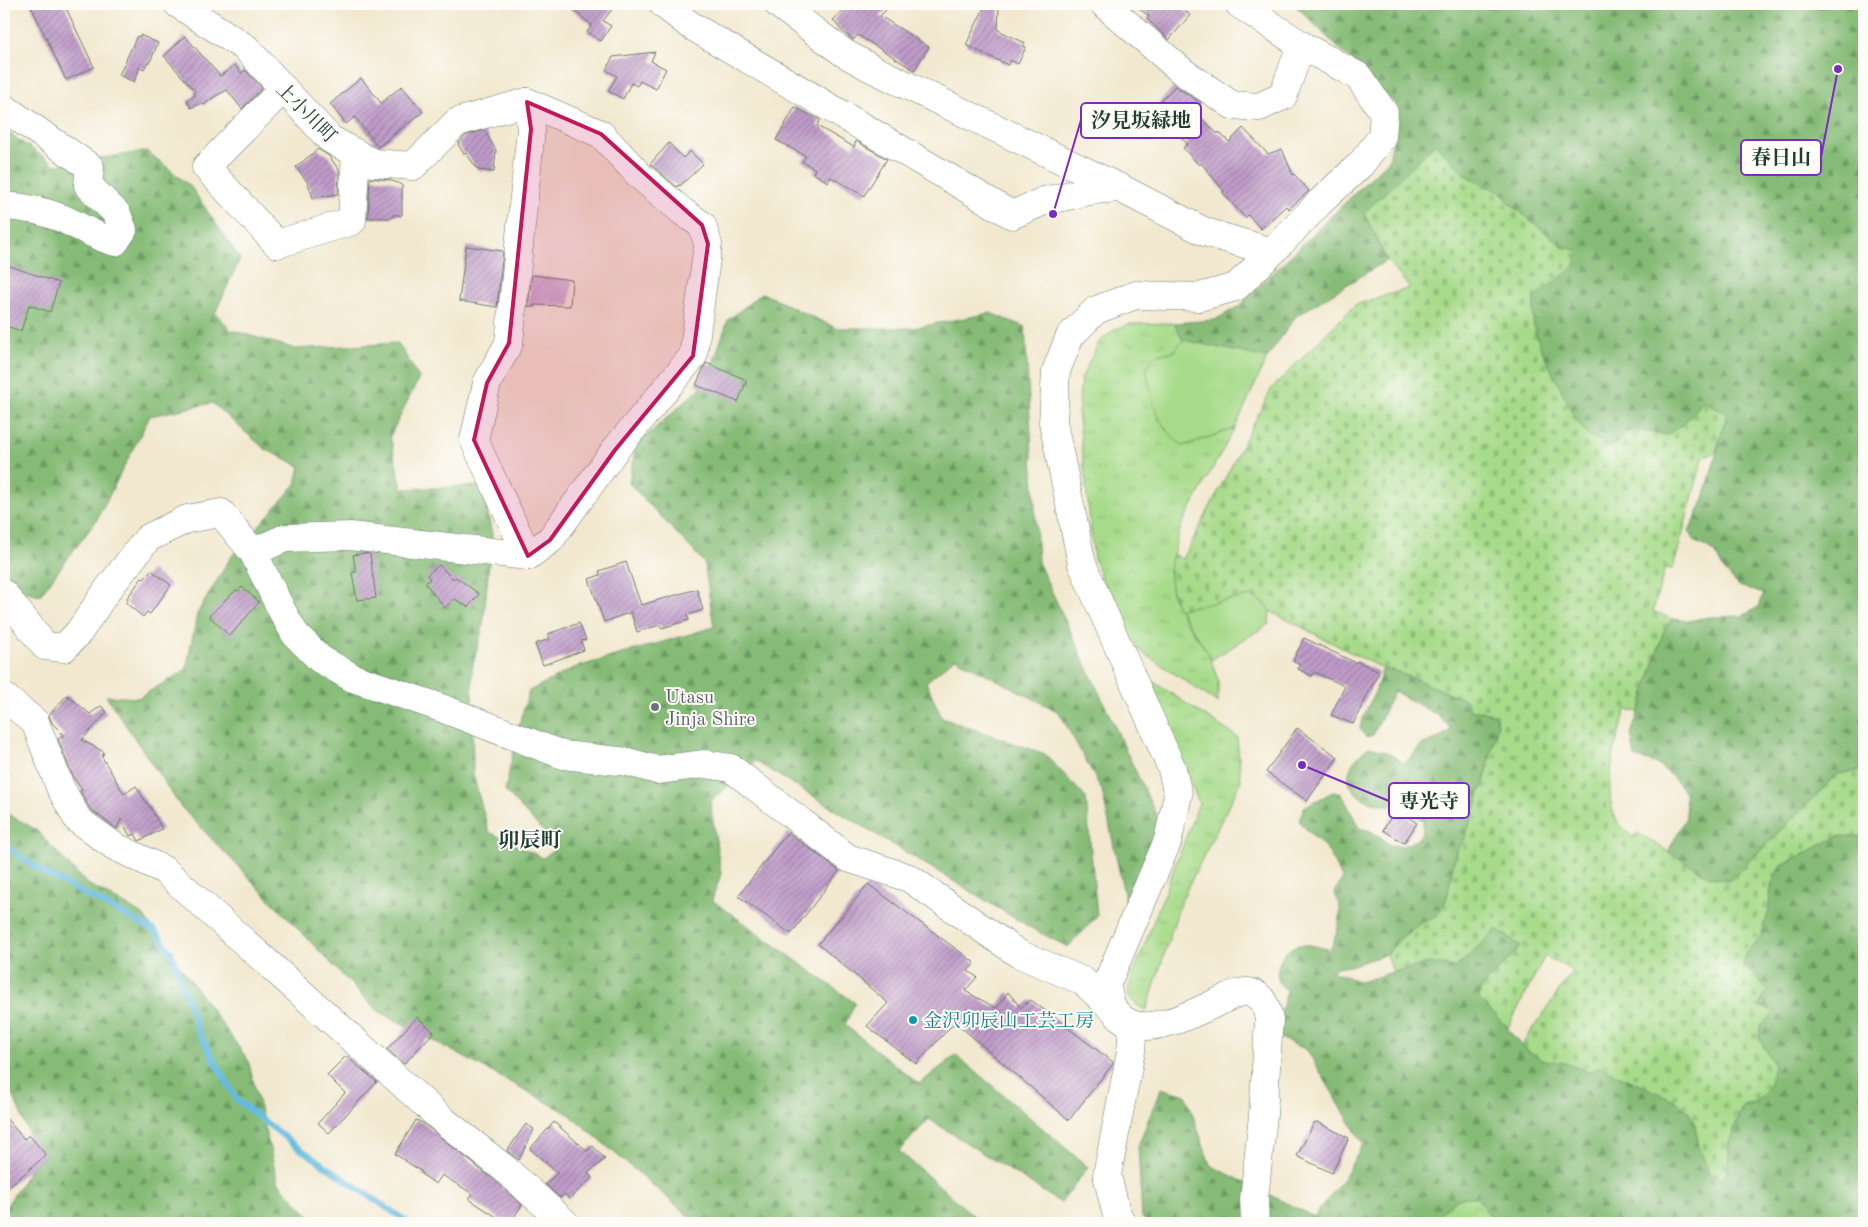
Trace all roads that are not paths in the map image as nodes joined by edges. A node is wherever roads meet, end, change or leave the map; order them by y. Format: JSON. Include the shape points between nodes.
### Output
{"nodes":[{"id":1,"x":178,"y":4,"type":"edge"},
{"id":2,"x":663,"y":4,"type":"edge"},
{"id":3,"x":778,"y":4,"type":"edge"},
{"id":4,"x":1104,"y":4,"type":"edge"},
{"id":5,"x":1239,"y":4,"type":"edge"},
{"id":6,"x":1301,"y":45,"type":"junction"},
{"id":7,"x":283,"y":89,"type":"junction"},
{"id":8,"x":527,"y":102,"type":"junction"},
{"id":9,"x":4,"y":108,"type":"edge"},
{"id":10,"x":356,"y":153,"type":"junction"},
{"id":11,"x":1120,"y":188,"type":"junction"},
{"id":12,"x":4,"y":206,"type":"edge"},
{"id":13,"x":1272,"y":252,"type":"junction"},
{"id":14,"x":253,"y":552,"type":"junction"},
{"id":15,"x":528,"y":556,"type":"junction"},
{"id":16,"x":4,"y":594,"type":"edge"},
{"id":17,"x":4,"y":696,"type":"edge"},
{"id":18,"x":1123,"y":1017,"type":"junction"},
{"id":19,"x":565,"y":1223,"type":"edge"},
{"id":20,"x":1122,"y":1223,"type":"edge"},
{"id":21,"x":1255,"y":1223,"type":"edge"}],
"edges":[{"from":1,"to":7,"type":"street","name":"上小川町","via":[[246,48]]},
{"from":2,"to":11,"type":"street","via":[[690,24],[1012,215],[1044,201]]},
{"from":3,"to":11,"type":"street","via":[[844,53],[872,69]]},
{"from":4,"to":6,"type":"street","via":[[1183,72],[1232,105],[1259,107],[1283,96]]},
{"from":5,"to":6,"type":"street"},
{"from":6,"to":13,"type":"street","via":[[1358,76],[1384,113],[1382,137],[1360,165]]},
{"from":7,"to":10,"type":"street","name":"上小川町","via":[[330,139]]},
{"from":7,"to":10,"type":"street","via":[[206,168],[277,244],[352,221]]},
{"from":8,"to":10,"type":"street","name":"上小川町","via":[[457,122],[413,166],[374,164]]},
{"from":8,"to":15,"type":"street","via":[[531,129],[509,343],[487,383],[474,440]]},
{"from":8,"to":15,"type":"street","via":[[600,134],[640,176],[702,225],[708,244],[693,356],[614,450],[550,540]]},
{"from":9,"to":12,"type":"street","via":[[90,168],[88,185],[117,214],[123,230],[115,242],[59,218],[22,207]]},
{"from":11,"to":13,"type":"street","via":[[1206,232]]},
{"from":13,"to":18,"type":"street","via":[[1236,287],[1198,297],[1136,295],[1096,310],[1070,336],[1056,371],[1054,422],[1082,564],[1172,768],[1178,795],[1168,840],[1107,983],[1108,997]]},
{"from":14,"to":15,"type":"street","via":[[285,538],[350,536]]},
{"from":14,"to":16,"type":"street","via":[[221,513],[187,519],[148,538],[64,648],[45,646]]},
{"from":14,"to":18,"type":"street","via":[[295,634],[320,659],[353,678],[563,754],[628,762],[657,770],[705,764],[731,768],[848,858],[909,878],[1019,954],[1083,981]]},
{"from":17,"to":19,"type":"street","via":[[35,722],[60,787],[78,820],[114,846],[164,870],[444,1120]]},
{"from":18,"to":20,"type":"street","via":[[1131,1051],[1108,1175],[1116,1212]]},
{"from":18,"to":21,"type":"street","via":[[1155,1025],[1247,992],[1259,997],[1267,1006],[1264,1115],[1254,1199]]}]}
